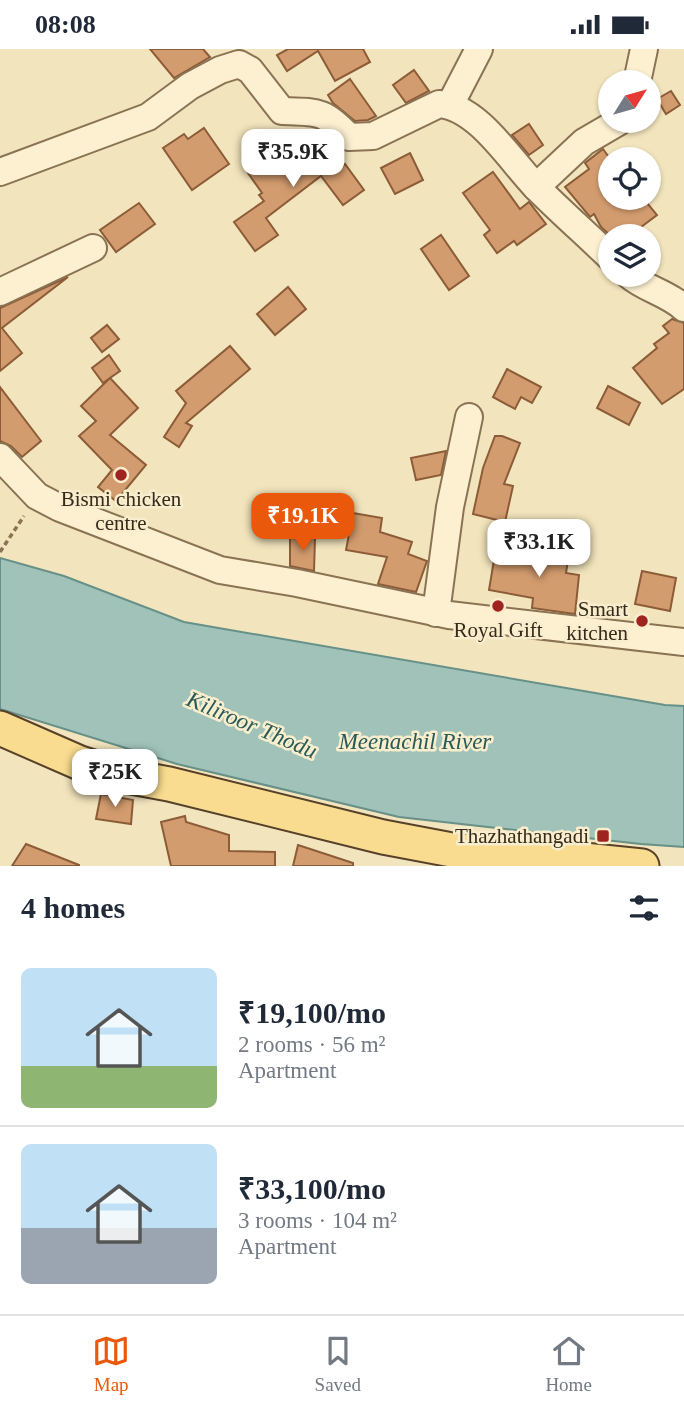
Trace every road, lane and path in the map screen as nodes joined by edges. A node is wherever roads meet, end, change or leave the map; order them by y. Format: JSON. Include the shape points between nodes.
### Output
{"nodes":[{"id":1,"x":479,"y":49,"type":"edge"},
{"id":2,"x":644,"y":49,"type":"edge"},
{"id":3,"x":640,"y":70,"type":"edge"},
{"id":4,"x":450,"y":105,"type":"junction"},
{"id":5,"x":599,"y":133,"type":"edge"},
{"id":6,"x":0,"y":172,"type":"edge"},
{"id":7,"x":536,"y":187,"type":"junction"},
{"id":8,"x":598,"y":245,"type":"edge"},
{"id":9,"x":93,"y":248,"type":"dead end"},
{"id":10,"x":649,"y":287,"type":"edge"},
{"id":11,"x":0,"y":292,"type":"edge"},
{"id":12,"x":684,"y":308,"type":"edge"},
{"id":13,"x":469,"y":417,"type":"dead end"},
{"id":14,"x":0,"y":457,"type":"edge"},
{"id":15,"x":29,"y":508,"type":"dead end"},
{"id":16,"x":0,"y":552,"type":"edge"},
{"id":17,"x":436,"y":613,"type":"junction"},
{"id":18,"x":684,"y":642,"type":"edge"},
{"id":19,"x":0,"y":728,"type":"edge"},
{"id":20,"x":602,"y":865,"type":"edge"},
{"id":21,"x":642,"y":866,"type":"edge"}],
"edges":[{"from":1,"to":4,"type":"street"},
{"from":2,"to":3,"type":"street"},
{"from":4,"to":6,"type":"street","via":[[439,104],[373,136],[349,137],[332,118],[282,111],[250,70],[239,64],[190,86],[148,117]]},
{"from":4,"to":7,"type":"street","via":[[486,132]]},
{"from":5,"to":7,"type":"street"},
{"from":7,"to":8,"type":"street"},
{"from":9,"to":11,"type":"street"},
{"from":10,"to":12,"type":"street"},
{"from":13,"to":17,"type":"street","via":[[450,507]]},
{"from":14,"to":17,"type":"street","via":[[37,496],[60,508],[220,570]]},
{"from":15,"to":16,"type":"path"},
{"from":17,"to":18,"type":"street"},
{"from":19,"to":20,"type":"main road","via":[[115,774],[383,837],[457,851],[516,853]]},
{"from":20,"to":21,"type":"main road"}]}
